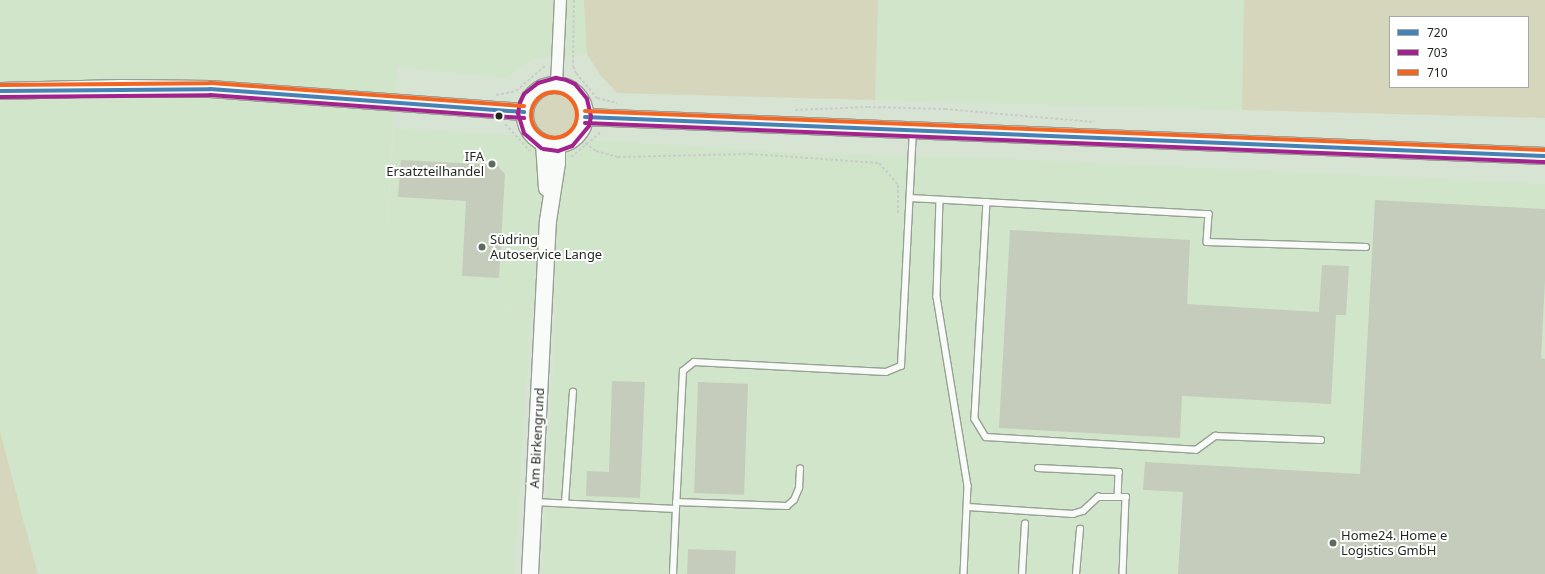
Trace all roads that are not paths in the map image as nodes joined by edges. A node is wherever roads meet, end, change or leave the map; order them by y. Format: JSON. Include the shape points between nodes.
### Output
{"nodes":[{"id":1,"x":560,"y":0,"type":"edge"},
{"id":2,"x":556,"y":84,"type":"junction"},
{"id":3,"x":0,"y":91,"type":"edge"},
{"id":4,"x":524,"y":112,"type":"junction"},
{"id":5,"x":585,"y":117,"type":"junction"},
{"id":6,"x":913,"y":129,"type":"junction"},
{"id":7,"x":550,"y":144,"type":"junction"},
{"id":8,"x":1545,"y":156,"type":"edge"},
{"id":9,"x":910,"y":198,"type":"junction"},
{"id":10,"x":940,"y":200,"type":"junction"},
{"id":11,"x":987,"y":202,"type":"junction"},
{"id":12,"x":1366,"y":247,"type":"dead end"},
{"id":13,"x":573,"y":392,"type":"dead end"},
{"id":14,"x":1321,"y":440,"type":"dead end"},
{"id":15,"x":1038,"y":468,"type":"dead end"},
{"id":16,"x":800,"y":470,"type":"dead end"},
{"id":17,"x":1118,"y":497,"type":"junction"},
{"id":18,"x":534,"y":502,"type":"junction"},
{"id":19,"x":676,"y":502,"type":"junction"},
{"id":20,"x":565,"y":504,"type":"junction"},
{"id":21,"x":968,"y":507,"type":"junction"},
{"id":22,"x":676,"y":509,"type":"junction"},
{"id":23,"x":1025,"y":524,"type":"dead end"},
{"id":24,"x":1080,"y":529,"type":"dead end"},
{"id":25,"x":530,"y":574,"type":"edge"},
{"id":26,"x":673,"y":574,"type":"edge"},
{"id":27,"x":964,"y":574,"type":"edge"},
{"id":28,"x":1022,"y":574,"type":"edge"},
{"id":29,"x":1076,"y":574,"type":"edge"},
{"id":30,"x":1123,"y":574,"type":"edge"}],
"edges":[{"from":1,"to":2,"type":"street"},
{"from":2,"to":4,"type":"main road","via":[[534,92]]},
{"from":2,"to":5,"type":"main road","via":[[577,95]]},
{"from":3,"to":4,"type":"main road","via":[[210,89]]},
{"from":4,"to":7,"type":"main road","via":[[529,131]]},
{"from":5,"to":6,"type":"main road"},
{"from":5,"to":7,"type":"main road","via":[[576,136]]},
{"from":6,"to":8,"type":"main road"},
{"from":6,"to":9,"type":"lane"},
{"from":7,"to":18,"type":"main road","name":"Am Birkengrund","via":[[557,163],[549,206]]},
{"from":9,"to":10,"type":"lane"},
{"from":9,"to":19,"type":"lane","via":[[901,366],[886,372],[694,362],[683,371]]},
{"from":10,"to":11,"type":"lane"},
{"from":10,"to":21,"type":"lane","via":[[936,297],[968,486]]},
{"from":11,"to":12,"type":"lane","via":[[1209,214],[1207,242]]},
{"from":11,"to":14,"type":"lane","via":[[975,419],[986,437],[1196,450],[1215,436]]},
{"from":13,"to":20,"type":"lane"},
{"from":15,"to":17,"type":"lane","via":[[1119,472]]},
{"from":16,"to":19,"type":"lane","via":[[799,488],[794,500],[787,506]]},
{"from":17,"to":21,"type":"lane","via":[[1098,497],[1082,511],[1073,514]]},
{"from":17,"to":30,"type":"lane","via":[[1126,497]]},
{"from":18,"to":20,"type":"lane"},
{"from":18,"to":25,"type":"main road","name":"Am Birkengrund"},
{"from":19,"to":22,"type":"lane"},
{"from":20,"to":22,"type":"lane"},
{"from":21,"to":27,"type":"lane"},
{"from":22,"to":26,"type":"lane"},
{"from":23,"to":28,"type":"lane"},
{"from":24,"to":29,"type":"lane"}]}
